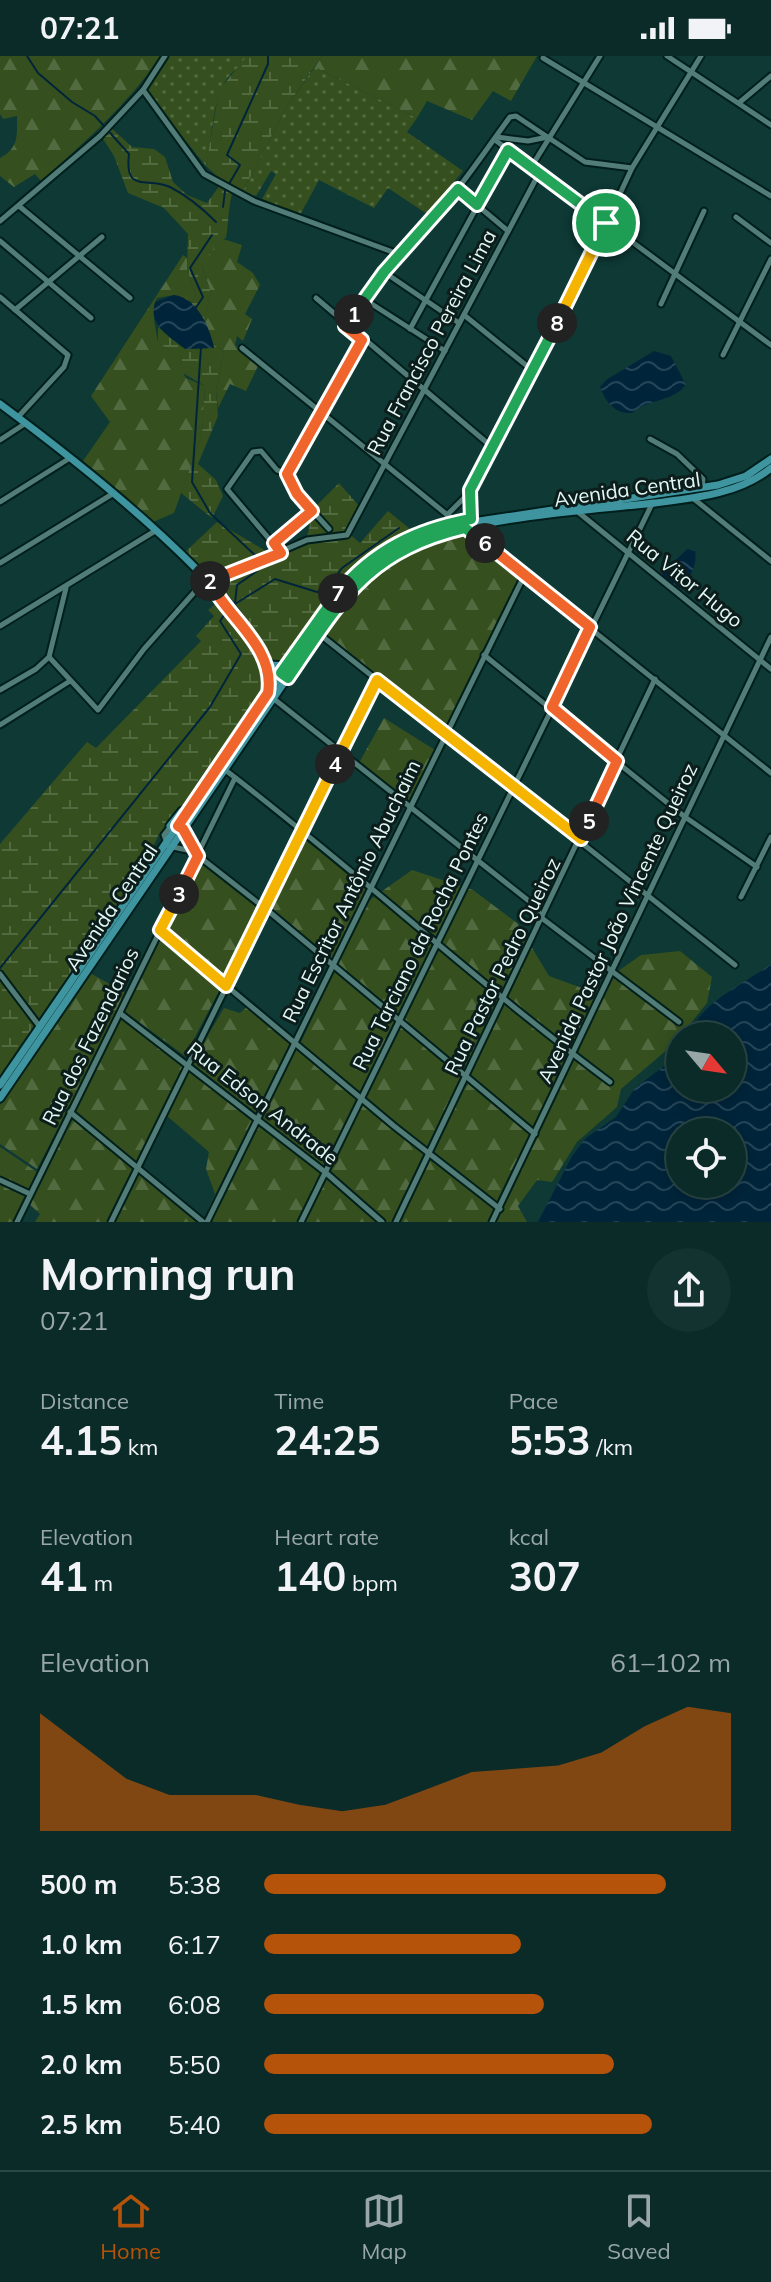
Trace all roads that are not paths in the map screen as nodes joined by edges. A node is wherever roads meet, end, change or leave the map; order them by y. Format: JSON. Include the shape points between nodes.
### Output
{"nodes":[{"id":1,"x":165,"y":56,"type":"edge"},
{"id":2,"x":600,"y":56,"type":"edge"},
{"id":3,"x":667,"y":56,"type":"edge"},
{"id":4,"x":701,"y":56,"type":"edge"},
{"id":5,"x":543,"y":58,"type":"edge"},
{"id":6,"x":691,"y":72,"type":"junction"},
{"id":7,"x":771,"y":76,"type":"edge"},
{"id":8,"x":583,"y":82,"type":"junction"},
{"id":9,"x":143,"y":90,"type":"junction"},
{"id":10,"x":740,"y":102,"type":"junction"},
{"id":11,"x":771,"y":125,"type":"edge"},
{"id":12,"x":657,"y":126,"type":"junction"},
{"id":13,"x":549,"y":137,"type":"junction"},
{"id":14,"x":496,"y":139,"type":"junction"},
{"id":15,"x":508,"y":150,"type":"junction"},
{"id":16,"x":632,"y":168,"type":"junction"},
{"id":17,"x":530,"y":169,"type":"junction"},
{"id":18,"x":538,"y":175,"type":"junction"},
{"id":19,"x":458,"y":189,"type":"junction"},
{"id":20,"x":771,"y":196,"type":"edge"},
{"id":21,"x":477,"y":205,"type":"junction"},
{"id":22,"x":19,"y":206,"type":"junction"},
{"id":23,"x":704,"y":211,"type":"dead end"},
{"id":24,"x":736,"y":217,"type":"dead end"},
{"id":25,"x":1,"y":219,"type":"edge"},
{"id":26,"x":606,"y":223,"type":"junction"},
{"id":27,"x":508,"y":231,"type":"junction"},
{"id":28,"x":102,"y":237,"type":"dead end"},
{"id":29,"x":0,"y":241,"type":"edge"},
{"id":30,"x":771,"y":243,"type":"edge"},
{"id":31,"x":402,"y":256,"type":"junction"},
{"id":32,"x":78,"y":257,"type":"junction"},
{"id":33,"x":771,"y":259,"type":"edge"},
{"id":34,"x":384,"y":272,"type":"junction"},
{"id":35,"x":675,"y":274,"type":"junction"},
{"id":36,"x":47,"y":283,"type":"junction"},
{"id":37,"x":0,"y":297,"type":"edge"},
{"id":38,"x":130,"y":298,"type":"dead end"},
{"id":39,"x":316,"y":298,"type":"dead end"},
{"id":40,"x":364,"y":299,"type":"junction"},
{"id":41,"x":425,"y":300,"type":"junction"},
{"id":42,"x":661,"y":304,"type":"dead end"},
{"id":43,"x":15,"y":310,"type":"junction"},
{"id":44,"x":464,"y":315,"type":"junction"},
{"id":45,"x":91,"y":318,"type":"dead end"},
{"id":46,"x":740,"y":322,"type":"junction"},
{"id":47,"x":459,"y":323,"type":"junction"},
{"id":48,"x":345,"y":326,"type":"junction"},
{"id":49,"x":410,"y":329,"type":"junction"},
{"id":50,"x":362,"y":340,"type":"junction"},
{"id":51,"x":771,"y":345,"type":"edge"},
{"id":52,"x":242,"y":348,"type":"dead end"},
{"id":53,"x":445,"y":351,"type":"junction"},
{"id":54,"x":723,"y":355,"type":"dead end"},
{"id":55,"x":532,"y":370,"type":"junction"},
{"id":56,"x":425,"y":389,"type":"junction"},
{"id":57,"x":0,"y":404,"type":"edge"},
{"id":58,"x":321,"y":412,"type":"junction"},
{"id":59,"x":18,"y":417,"type":"junction"},
{"id":60,"x":26,"y":423,"type":"junction"},
{"id":61,"x":650,"y":439,"type":"dead end"},
{"id":62,"x":0,"y":440,"type":"edge"},
{"id":63,"x":492,"y":447,"type":"junction"},
{"id":64,"x":70,"y":458,"type":"junction"},
{"id":65,"x":771,"y":459,"type":"edge"},
{"id":66,"x":385,"y":463,"type":"junction"},
{"id":67,"x":771,"y":468,"type":"edge"},
{"id":68,"x":287,"y":474,"type":"junction"},
{"id":69,"x":702,"y":487,"type":"junction"},
{"id":70,"x":114,"y":493,"type":"junction"},
{"id":71,"x":469,"y":494,"type":"junction"},
{"id":72,"x":692,"y":497,"type":"junction"},
{"id":73,"x":0,"y":502,"type":"edge"},
{"id":74,"x":653,"y":503,"type":"junction"},
{"id":75,"x":312,"y":511,"type":"junction"},
{"id":76,"x":578,"y":512,"type":"junction"},
{"id":77,"x":447,"y":515,"type":"junction"},
{"id":78,"x":471,"y":519,"type":"junction"},
{"id":79,"x":456,"y":522,"type":"junction"},
{"id":80,"x":465,"y":528,"type":"junction"},
{"id":81,"x":329,"y":529,"type":"dead end"},
{"id":82,"x":155,"y":531,"type":"junction"},
{"id":83,"x":274,"y":543,"type":"junction"},
{"id":84,"x":281,"y":553,"type":"junction"},
{"id":85,"x":630,"y":554,"type":"junction"},
{"id":86,"x":771,"y":561,"type":"edge"},
{"id":87,"x":0,"y":563,"type":"edge"},
{"id":88,"x":525,"y":574,"type":"junction"},
{"id":89,"x":207,"y":580,"type":"junction"},
{"id":90,"x":67,"y":587,"type":"junction"},
{"id":91,"x":0,"y":626,"type":"edge"},
{"id":92,"x":590,"y":627,"type":"junction"},
{"id":93,"x":318,"y":633,"type":"junction"},
{"id":94,"x":771,"y":637,"type":"edge"},
{"id":95,"x":484,"y":655,"type":"junction"},
{"id":96,"x":49,"y":657,"type":"junction"},
{"id":97,"x":760,"y":660,"type":"junction"},
{"id":98,"x":267,"y":662,"type":"junction"},
{"id":99,"x":771,"y":669,"type":"edge"},
{"id":100,"x":285,"y":672,"type":"junction"},
{"id":101,"x":655,"y":679,"type":"junction"},
{"id":102,"x":377,"y":680,"type":"junction"},
{"id":103,"x":70,"y":681,"type":"junction"},
{"id":104,"x":0,"y":690,"type":"edge"},
{"id":105,"x":271,"y":696,"type":"junction"},
{"id":106,"x":552,"y":707,"type":"junction"},
{"id":107,"x":0,"y":725,"type":"edge"},
{"id":108,"x":445,"y":734,"type":"junction"},
{"id":109,"x":726,"y":735,"type":"junction"},
{"id":110,"x":341,"y":752,"type":"junction"},
{"id":111,"x":617,"y":761,"type":"junction"},
{"id":112,"x":224,"y":769,"type":"junction"},
{"id":113,"x":771,"y":773,"type":"edge"},
{"id":114,"x":235,"y":778,"type":"junction"},
{"id":115,"x":513,"y":786,"type":"junction"},
{"id":116,"x":409,"y":807,"type":"junction"},
{"id":117,"x":685,"y":817,"type":"junction"},
{"id":118,"x":179,"y":829,"type":"junction"},
{"id":119,"x":301,"y":833,"type":"junction"},
{"id":120,"x":771,"y":837,"type":"edge"},
{"id":121,"x":581,"y":839,"type":"junction"},
{"id":122,"x":169,"y":843,"type":"junction"},
{"id":123,"x":198,"y":856,"type":"junction"},
{"id":124,"x":476,"y":862,"type":"junction"},
{"id":125,"x":154,"y":865,"type":"junction"},
{"id":126,"x":757,"y":867,"type":"junction"},
{"id":127,"x":371,"y":887,"type":"junction"},
{"id":128,"x":649,"y":895,"type":"junction"},
{"id":129,"x":741,"y":897,"type":"dead end"},
{"id":130,"x":266,"y":909,"type":"junction"},
{"id":131,"x":543,"y":919,"type":"junction"},
{"id":132,"x":160,"y":930,"type":"junction"},
{"id":133,"x":435,"y":945,"type":"junction"},
{"id":134,"x":735,"y":965,"type":"dead end"},
{"id":135,"x":334,"y":966,"type":"junction"},
{"id":136,"x":611,"y":972,"type":"junction"},
{"id":137,"x":0,"y":974,"type":"edge"},
{"id":138,"x":226,"y":986,"type":"junction"},
{"id":139,"x":504,"y":999,"type":"junction"},
{"id":140,"x":121,"y":1014,"type":"junction"},
{"id":141,"x":399,"y":1022,"type":"junction"},
{"id":142,"x":679,"y":1022,"type":"dead end"},
{"id":143,"x":40,"y":1027,"type":"junction"},
{"id":144,"x":294,"y":1044,"type":"junction"},
{"id":145,"x":572,"y":1054,"type":"junction"},
{"id":146,"x":187,"y":1063,"type":"junction"},
{"id":147,"x":466,"y":1078,"type":"junction"},
{"id":148,"x":610,"y":1082,"type":"dead end"},
{"id":149,"x":0,"y":1085,"type":"edge"},
{"id":150,"x":0,"y":1098,"type":"edge"},
{"id":151,"x":362,"y":1098,"type":"junction"},
{"id":152,"x":70,"y":1112,"type":"junction"},
{"id":153,"x":257,"y":1120,"type":"junction"},
{"id":154,"x":535,"y":1135,"type":"junction"},
{"id":155,"x":429,"y":1154,"type":"junction"},
{"id":156,"x":137,"y":1169,"type":"junction"},
{"id":157,"x":325,"y":1172,"type":"junction"},
{"id":158,"x":0,"y":1180,"type":"edge"},
{"id":159,"x":30,"y":1194,"type":"junction"},
{"id":160,"x":500,"y":1209,"type":"junction"},
{"id":161,"x":17,"y":1222,"type":"edge"},
{"id":162,"x":111,"y":1222,"type":"edge"},
{"id":163,"x":205,"y":1222,"type":"edge"},
{"id":164,"x":301,"y":1222,"type":"edge"},
{"id":165,"x":382,"y":1222,"type":"edge"},
{"id":166,"x":396,"y":1222,"type":"edge"},
{"id":167,"x":492,"y":1222,"type":"edge"}],
"edges":[{"from":1,"to":9,"type":"street"},
{"from":2,"to":8,"type":"street"},
{"from":3,"to":6,"type":"street"},
{"from":4,"to":6,"type":"street"},
{"from":5,"to":8,"type":"street"},
{"from":6,"to":10,"type":"street"},
{"from":6,"to":12,"type":"street"},
{"from":7,"to":10,"type":"street"},
{"from":8,"to":12,"type":"street"},
{"from":8,"to":13,"type":"street"},
{"from":9,"to":22,"type":"street","via":[[103,134]]},
{"from":9,"to":31,"type":"street","via":[[204,174],[254,201]]},
{"from":10,"to":11,"type":"street"},
{"from":12,"to":16,"type":"street"},
{"from":12,"to":20,"type":"street"},
{"from":13,"to":14,"type":"street"},
{"from":13,"to":14,"type":"street","via":[[516,116]]},
{"from":13,"to":16,"type":"street","via":[[589,164]]},
{"from":13,"to":17,"type":"street"},
{"from":14,"to":15,"type":"street"},
{"from":14,"to":19,"type":"street"},
{"from":15,"to":17,"type":"street"},
{"from":15,"to":21,"type":"street"},
{"from":16,"to":26,"type":"street"},
{"from":17,"to":18,"type":"street"},
{"from":18,"to":26,"type":"street"},
{"from":18,"to":27,"type":"street","name":"Rua Francisco Pereira Lima"},
{"from":19,"to":21,"type":"street"},
{"from":19,"to":31,"type":"street"},
{"from":21,"to":27,"type":"street"},
{"from":21,"to":41,"type":"street"},
{"from":22,"to":25,"type":"street"},
{"from":22,"to":32,"type":"street"},
{"from":23,"to":35,"type":"street"},
{"from":24,"to":30,"type":"street"},
{"from":26,"to":35,"type":"street"},
{"from":26,"to":55,"type":"street"},
{"from":27,"to":44,"type":"street","name":"Rua Francisco Pereira Lima"},
{"from":28,"to":32,"type":"street"},
{"from":29,"to":36,"type":"street"},
{"from":31,"to":34,"type":"street"},
{"from":32,"to":36,"type":"street"},
{"from":32,"to":38,"type":"street"},
{"from":33,"to":46,"type":"street"},
{"from":34,"to":40,"type":"street"},
{"from":34,"to":41,"type":"street"},
{"from":35,"to":42,"type":"street"},
{"from":35,"to":46,"type":"street"},
{"from":36,"to":43,"type":"street"},
{"from":36,"to":45,"type":"street"},
{"from":37,"to":43,"type":"street"},
{"from":39,"to":48,"type":"street"},
{"from":40,"to":48,"type":"street"},
{"from":40,"to":49,"type":"street"},
{"from":41,"to":47,"type":"street"},
{"from":41,"to":49,"type":"street"},
{"from":43,"to":59,"type":"street","via":[[68,355],[64,367]]},
{"from":44,"to":47,"type":"street","name":"Rua Francisco Pereira Lima"},
{"from":44,"to":55,"type":"street"},
{"from":46,"to":51,"type":"street"},
{"from":46,"to":54,"type":"street"},
{"from":47,"to":53,"type":"street","name":"Rua Francisco Pereira Lima"},
{"from":48,"to":50,"type":"street"},
{"from":49,"to":53,"type":"street"},
{"from":50,"to":56,"type":"street"},
{"from":50,"to":58,"type":"street"},
{"from":52,"to":58,"type":"street"},
{"from":53,"to":56,"type":"street","name":"Rua Francisco Pereira Lima"},
{"from":55,"to":63,"type":"street"},
{"from":56,"to":63,"type":"street"},
{"from":56,"to":66,"type":"street","name":"Rua Francisco Pereira Lima"},
{"from":57,"to":59,"type":"main road"},
{"from":58,"to":66,"type":"street"},
{"from":58,"to":68,"type":"street"},
{"from":59,"to":60,"type":"main road"},
{"from":60,"to":62,"type":"street"},
{"from":60,"to":64,"type":"main road"},
{"from":61,"to":69,"type":"street","via":[[700,474]]},
{"from":63,"to":71,"type":"street"},
{"from":64,"to":70,"type":"main road"},
{"from":64,"to":73,"type":"street"},
{"from":65,"to":69,"type":"main road","name":"Avenida Central","via":[[746,476]]},
{"from":66,"to":77,"type":"street"},
{"from":66,"to":84,"type":"street","name":"Rua Francisco Pereira Lima","via":[[344,537],[307,540]]},
{"from":67,"to":72,"type":"main road","name":"Avenida Central","via":[[731,489]]},
{"from":68,"to":75,"type":"street"},
{"from":68,"to":83,"type":"street","via":[[257,450],[227,489]]},
{"from":69,"to":78,"type":"main road","name":"Avenida Central"},
{"from":70,"to":82,"type":"main road"},
{"from":70,"to":87,"type":"street"},
{"from":71,"to":77,"type":"street"},
{"from":71,"to":78,"type":"street"},
{"from":72,"to":74,"type":"main road","name":"Avenida Central"},
{"from":72,"to":86,"type":"street"},
{"from":74,"to":76,"type":"main road","name":"Avenida Central"},
{"from":74,"to":85,"type":"street","name":"Rua Tarciano da Rocha Pontes"},
{"from":75,"to":81,"type":"street"},
{"from":75,"to":83,"type":"street"},
{"from":76,"to":80,"type":"main road","name":"Avenida Central"},
{"from":76,"to":85,"type":"street","name":"Rua Vitor Hugo"},
{"from":77,"to":79,"type":"street"},
{"from":78,"to":79,"type":"main road","name":"Avenida Central"},
{"from":79,"to":100,"type":"main road","name":"Avenida Central","via":[[403,539],[366,565],[335,598]]},
{"from":80,"to":88,"type":"street"},
{"from":80,"to":93,"type":"main road","name":"Avenida Central","via":[[428,537],[380,562]]},
{"from":82,"to":89,"type":"main road"},
{"from":82,"to":90,"type":"street"},
{"from":83,"to":84,"type":"street"},
{"from":84,"to":89,"type":"street"},
{"from":85,"to":92,"type":"street","name":"Rua Tarciano da Rocha Pontes"},
{"from":85,"to":97,"type":"street","name":"Rua Vitor Hugo"},
{"from":88,"to":92,"type":"street"},
{"from":88,"to":95,"type":"street","name":"Rua Escritor Antônio Abuchaim"},
{"from":89,"to":98,"type":"main road"},
{"from":89,"to":103,"type":"street","via":[[98,710]]},
{"from":90,"to":91,"type":"street"},
{"from":90,"to":96,"type":"street"},
{"from":92,"to":101,"type":"street"},
{"from":92,"to":106,"type":"street","name":"Rua Tarciano da Rocha Pontes"},
{"from":93,"to":100,"type":"main road","name":"Avenida Central"},
{"from":93,"to":102,"type":"street"},
{"from":94,"to":97,"type":"street","name":"Avenida Pastor João Vincente Queiroz"},
{"from":95,"to":106,"type":"street"},
{"from":95,"to":108,"type":"street","name":"Rua Escritor Antônio Abuchaim"},
{"from":96,"to":103,"type":"street"},
{"from":96,"to":104,"type":"street"},
{"from":97,"to":99,"type":"street","name":"Rua Vitor Hugo"},
{"from":97,"to":109,"type":"street","name":"Avenida Pastor João Vincente Queiroz"},
{"from":98,"to":100,"type":"main road"},
{"from":98,"to":105,"type":"main road"},
{"from":100,"to":105,"type":"main road","name":"Avenida Central"},
{"from":101,"to":109,"type":"street"},
{"from":101,"to":111,"type":"street","name":"Rua Pastor Pedro Queiroz"},
{"from":102,"to":108,"type":"street"},
{"from":102,"to":110,"type":"street"},
{"from":103,"to":107,"type":"street"},
{"from":105,"to":110,"type":"street"},
{"from":105,"to":112,"type":"main road","name":"Avenida Central"},
{"from":105,"to":118,"type":"main road","name":"Avenida Central"},
{"from":106,"to":111,"type":"street"},
{"from":106,"to":115,"type":"street","name":"Rua Tarciano da Rocha Pontes"},
{"from":108,"to":115,"type":"street"},
{"from":108,"to":116,"type":"street","name":"Rua Escritor Antônio Abuchaim"},
{"from":109,"to":113,"type":"street"},
{"from":109,"to":117,"type":"street","name":"Avenida Pastor João Vincente Queiroz"},
{"from":110,"to":116,"type":"street"},
{"from":110,"to":119,"type":"street"},
{"from":111,"to":117,"type":"street"},
{"from":111,"to":121,"type":"street","name":"Rua Pastor Pedro Queiroz"},
{"from":112,"to":114,"type":"street"},
{"from":112,"to":118,"type":"main road","name":"Avenida Central"},
{"from":114,"to":119,"type":"street"},
{"from":114,"to":123,"type":"street","name":"Rua dos Fazendarios"},
{"from":115,"to":121,"type":"street"},
{"from":115,"to":124,"type":"street","name":"Rua Tarciano da Rocha Pontes"},
{"from":116,"to":124,"type":"street"},
{"from":116,"to":127,"type":"street","name":"Rua Escritor Antônio Abuchaim"},
{"from":117,"to":126,"type":"street"},
{"from":117,"to":128,"type":"street","name":"Avenida Pastor João Vincente Queiroz"},
{"from":118,"to":122,"type":"main road","name":"Avenida Central"},
{"from":118,"to":122,"type":"street"},
{"from":118,"to":123,"type":"street"},
{"from":119,"to":127,"type":"street"},
{"from":119,"to":130,"type":"street"},
{"from":120,"to":126,"type":"street"},
{"from":121,"to":128,"type":"street"},
{"from":121,"to":131,"type":"street","name":"Rua Pastor Pedro Queiroz"},
{"from":122,"to":123,"type":"street"},
{"from":122,"to":125,"type":"main road","name":"Avenida Central"},
{"from":122,"to":125,"type":"main road"},
{"from":123,"to":130,"type":"street"},
{"from":123,"to":132,"type":"street","name":"Rua dos Fazendarios"},
{"from":124,"to":131,"type":"street","via":[[534,905]]},
{"from":124,"to":133,"type":"street","name":"Rua Tarciano da Rocha Pontes"},
{"from":125,"to":143,"type":"main road","name":"Avenida Central"},
{"from":125,"to":150,"type":"main road","name":"Avenida Central"},
{"from":126,"to":129,"type":"street"},
{"from":127,"to":133,"type":"street"},
{"from":127,"to":135,"type":"street","name":"Rua Escritor Antônio Abuchaim"},
{"from":128,"to":134,"type":"street"},
{"from":128,"to":136,"type":"street","name":"Avenida Pastor João Vincente Queiroz"},
{"from":130,"to":135,"type":"street"},
{"from":130,"to":138,"type":"street"},
{"from":131,"to":136,"type":"street"},
{"from":131,"to":139,"type":"street","name":"Rua Pastor Pedro Queiroz"},
{"from":132,"to":138,"type":"street"},
{"from":132,"to":140,"type":"street","name":"Rua dos Fazendarios"},
{"from":133,"to":139,"type":"street"},
{"from":133,"to":141,"type":"street","name":"Rua Tarciano da Rocha Pontes"},
{"from":135,"to":141,"type":"street"},
{"from":135,"to":144,"type":"street","name":"Rua Escritor Antônio Abuchaim"},
{"from":136,"to":142,"type":"street"},
{"from":136,"to":145,"type":"street","name":"Avenida Pastor João Vincente Queiroz"},
{"from":137,"to":143,"type":"street"},
{"from":138,"to":144,"type":"street"},
{"from":138,"to":146,"type":"street"},
{"from":139,"to":145,"type":"street"},
{"from":139,"to":147,"type":"street","name":"Rua Pastor Pedro Queiroz"},
{"from":140,"to":146,"type":"street","name":"Rua Edson Andrade"},
{"from":140,"to":152,"type":"street","name":"Rua dos Fazendarios"},
{"from":141,"to":147,"type":"street"},
{"from":141,"to":151,"type":"street","name":"Rua Tarciano da Rocha Pontes"},
{"from":143,"to":149,"type":"main road","name":"Avenida Central"},
{"from":144,"to":151,"type":"street"},
{"from":144,"to":153,"type":"street","name":"Rua Escritor Antônio Abuchaim"},
{"from":145,"to":148,"type":"street"},
{"from":145,"to":154,"type":"street","name":"Avenida Pastor João Vincente Queiroz"},
{"from":146,"to":153,"type":"street","name":"Rua Edson Andrade"},
{"from":146,"to":156,"type":"street"},
{"from":147,"to":154,"type":"street"},
{"from":147,"to":155,"type":"street","name":"Rua Pastor Pedro Queiroz"},
{"from":151,"to":155,"type":"street"},
{"from":151,"to":157,"type":"street","name":"Rua Tarciano da Rocha Pontes"},
{"from":152,"to":156,"type":"street"},
{"from":152,"to":159,"type":"street","name":"Rua dos Fazendarios"},
{"from":153,"to":157,"type":"street","name":"Rua Edson Andrade"},
{"from":153,"to":163,"type":"street","name":"Rua Escritor Antônio Abuchaim"},
{"from":154,"to":160,"type":"street","name":"Avenida Pastor João Vincente Queiroz"},
{"from":155,"to":160,"type":"street"},
{"from":155,"to":166,"type":"street","name":"Rua Pastor Pedro Queiroz"},
{"from":156,"to":162,"type":"street"},
{"from":156,"to":163,"type":"street"},
{"from":157,"to":164,"type":"street","name":"Rua Tarciano da Rocha Pontes"},
{"from":157,"to":165,"type":"street","name":"Rua Edson Andrade"},
{"from":158,"to":159,"type":"street"},
{"from":159,"to":161,"type":"street","name":"Rua dos Fazendarios"},
{"from":160,"to":167,"type":"street","name":"Avenida Pastor João Vincente Queiroz"}]}
